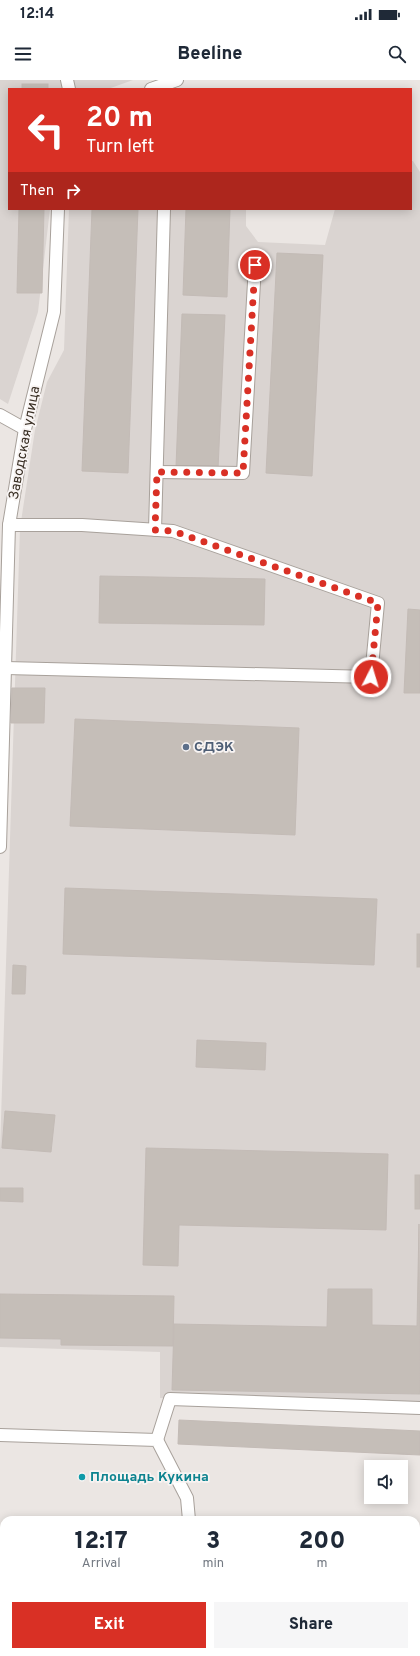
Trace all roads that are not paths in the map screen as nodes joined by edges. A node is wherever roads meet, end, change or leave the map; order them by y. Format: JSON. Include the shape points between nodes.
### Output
{"nodes":[{"id":1,"x":178,"y":80,"type":"edge"},
{"id":2,"x":154,"y":88,"type":"edge"},
{"id":3,"x":58,"y":210,"type":"edge"},
{"id":4,"x":164,"y":210,"type":"edge"},
{"id":5,"x":255,"y":265,"type":"dead end"},
{"id":6,"x":0,"y":415,"type":"edge"},
{"id":7,"x":25,"y":429,"type":"junction"},
{"id":8,"x":157,"y":472,"type":"junction"},
{"id":9,"x":9,"y":525,"type":"junction"},
{"id":10,"x":155,"y":530,"type":"junction"},
{"id":11,"x":6,"y":668,"type":"junction"},
{"id":12,"x":0,"y":847,"type":"edge"},
{"id":13,"x":420,"y":1408,"type":"edge"},
{"id":14,"x":0,"y":1434,"type":"edge"},
{"id":15,"x":156,"y":1440,"type":"junction"},
{"id":16,"x":189,"y":1516,"type":"edge"}],
"edges":[{"from":1,"to":2,"type":"street"},
{"from":3,"to":7,"type":"street","name":"Заводская улица","via":[[54,312]]},
{"from":4,"to":8,"type":"street"},
{"from":5,"to":8,"type":"street","via":[[243,473]]},
{"from":6,"to":7,"type":"street"},
{"from":7,"to":9,"type":"street","name":"Заводская улица"},
{"from":8,"to":10,"type":"street"},
{"from":9,"to":10,"type":"street","via":[[82,525]]},
{"from":9,"to":11,"type":"street","name":"Заводская улица"},
{"from":10,"to":11,"type":"street","via":[[173,531],[378,603],[371,677]]},
{"from":11,"to":12,"type":"street","name":"Заводская улица"},
{"from":13,"to":15,"type":"street","via":[[170,1399]]},
{"from":14,"to":15,"type":"street"},
{"from":15,"to":16,"type":"street","via":[[187,1498]]}]}
